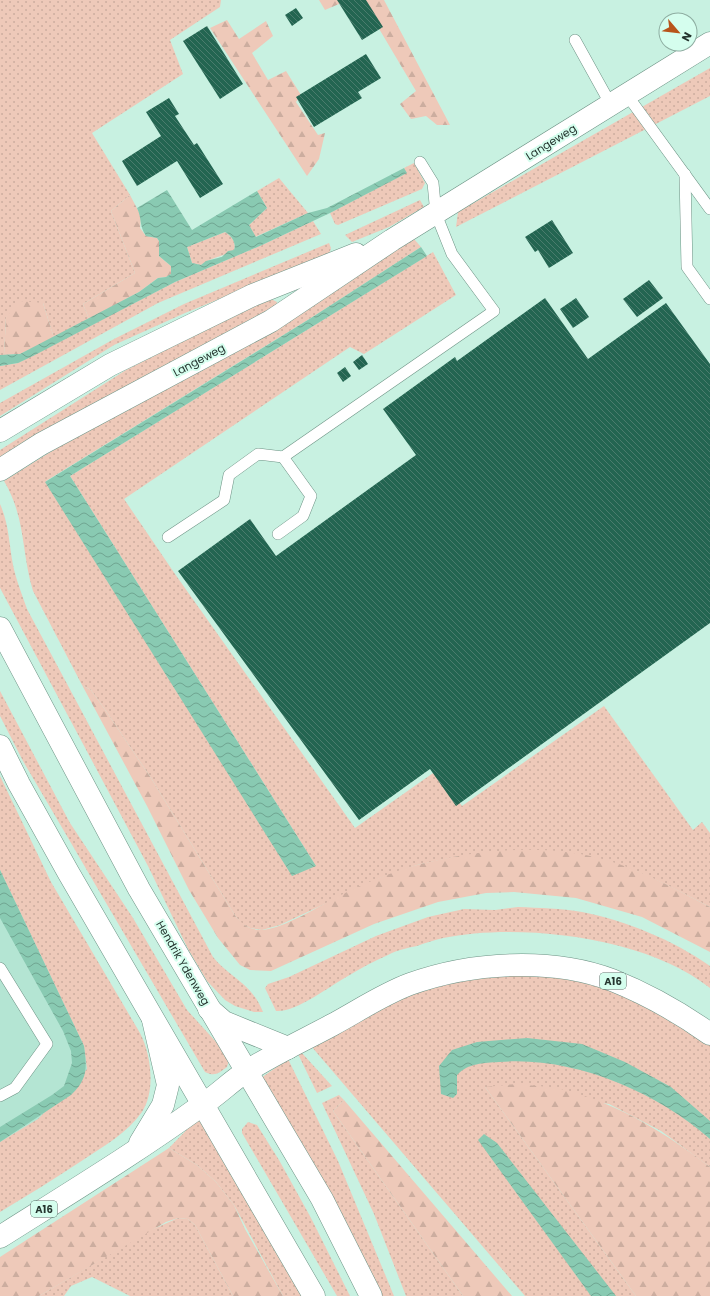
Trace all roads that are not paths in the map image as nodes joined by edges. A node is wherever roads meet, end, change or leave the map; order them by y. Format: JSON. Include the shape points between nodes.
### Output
{"nodes":[{"id":1,"x":575,"y":40,"type":"dead end"},
{"id":2,"x":710,"y":43,"type":"edge"},
{"id":3,"x":619,"y":100,"type":"junction"},
{"id":4,"x":420,"y":162,"type":"dead end"},
{"id":5,"x":685,"y":174,"type":"junction"},
{"id":6,"x":710,"y":209,"type":"edge"},
{"id":7,"x":436,"y":214,"type":"junction"},
{"id":8,"x":392,"y":240,"type":"junction"},
{"id":9,"x":710,"y":299,"type":"edge"},
{"id":10,"x":0,"y":431,"type":"edge"},
{"id":11,"x":283,"y":457,"type":"junction"},
{"id":12,"x":0,"y":470,"type":"edge"},
{"id":13,"x":278,"y":534,"type":"dead end"},
{"id":14,"x":168,"y":537,"type":"dead end"},
{"id":15,"x":0,"y":628,"type":"edge"},
{"id":16,"x":0,"y":746,"type":"edge"},
{"id":17,"x":0,"y":968,"type":"edge"},
{"id":18,"x":210,"y":1009,"type":"junction"},
{"id":19,"x":153,"y":1020,"type":"junction"},
{"id":20,"x":710,"y":1034,"type":"edge"},
{"id":21,"x":288,"y":1048,"type":"junction"},
{"id":22,"x":246,"y":1071,"type":"junction"},
{"id":23,"x":0,"y":1096,"type":"edge"},
{"id":24,"x":204,"y":1104,"type":"junction"},
{"id":25,"x":135,"y":1150,"type":"junction"},
{"id":26,"x":0,"y":1237,"type":"edge"},
{"id":27,"x":314,"y":1296,"type":"edge"},
{"id":28,"x":370,"y":1296,"type":"edge"}],
"edges":[{"from":1,"to":3,"type":"lane"},
{"from":2,"to":3,"type":"main road","name":"Langeweg"},
{"from":3,"to":5,"type":"lane"},
{"from":3,"to":7,"type":"main road","name":"Langeweg"},
{"from":4,"to":7,"type":"lane","via":[[433,183]]},
{"from":5,"to":6,"type":"lane"},
{"from":5,"to":9,"type":"lane","via":[[687,267]]},
{"from":7,"to":8,"type":"main road","name":"Langeweg"},
{"from":7,"to":11,"type":"lane","via":[[452,254],[494,311]]},
{"from":8,"to":10,"type":"main road","name":"Langeweg","via":[[253,295],[110,365]]},
{"from":8,"to":12,"type":"main road","name":"Langeweg","via":[[271,321],[41,444]]},
{"from":11,"to":13,"type":"lane","via":[[311,496],[303,516]]},
{"from":11,"to":14,"type":"lane","via":[[258,454],[229,475],[224,500]]},
{"from":15,"to":18,"type":"main road","name":"Hendrik Ydenweg","via":[[139,889]]},
{"from":16,"to":19,"type":"main road","via":[[68,872]]},
{"from":17,"to":23,"type":"lane","via":[[46,1044],[15,1088]]},
{"from":18,"to":21,"type":"main road","via":[[224,1022]]},
{"from":18,"to":22,"type":"main road","name":"Hendrik Ydenweg"},
{"from":19,"to":24,"type":"main road"},
{"from":19,"to":25,"type":"main road","number":"A16","via":[[168,1085],[167,1096]]},
{"from":20,"to":21,"type":"main road","number":"A16","via":[[670,1008],[610,979],[564,968],[505,966],[449,972],[409,984]]},
{"from":21,"to":22,"type":"main road","number":"A16"},
{"from":22,"to":24,"type":"main road","number":"A16"},
{"from":22,"to":28,"type":"main road","name":"Hendrik Ydenweg","via":[[322,1199]]},
{"from":24,"to":25,"type":"main road","number":"A16"},
{"from":24,"to":27,"type":"main road"},
{"from":25,"to":26,"type":"main road","number":"A16"}]}
